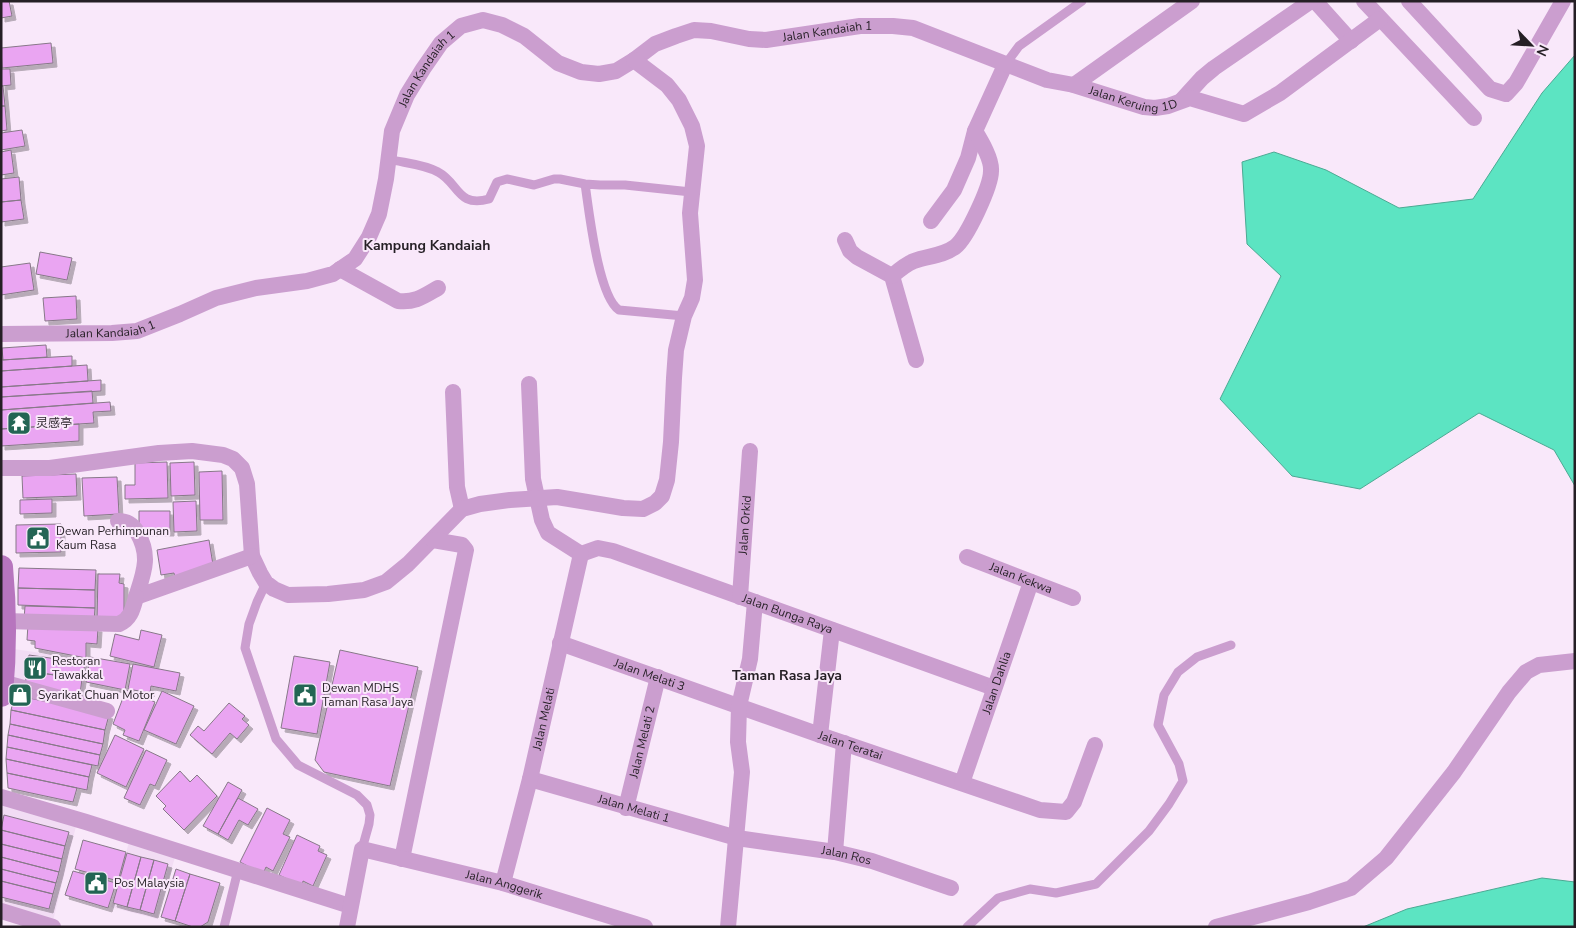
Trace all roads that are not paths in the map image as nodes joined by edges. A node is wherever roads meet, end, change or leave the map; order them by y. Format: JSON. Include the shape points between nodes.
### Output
{"nodes":[{"id":1,"x":1082,"y":1,"type":"edge"},
{"id":2,"x":1192,"y":1,"type":"edge"},
{"id":3,"x":1311,"y":1,"type":"edge"},
{"id":4,"x":1315,"y":1,"type":"edge"},
{"id":5,"x":1364,"y":1,"type":"edge"},
{"id":6,"x":1409,"y":1,"type":"edge"},
{"id":7,"x":1563,"y":1,"type":"edge"},
{"id":8,"x":1380,"y":19,"type":"junction"},
{"id":9,"x":1351,"y":41,"type":"junction"},
{"id":10,"x":634,"y":60,"type":"junction"},
{"id":11,"x":1006,"y":65,"type":"junction"},
{"id":12,"x":1074,"y":85,"type":"junction"},
{"id":13,"x":1182,"y":100,"type":"junction"},
{"id":14,"x":1474,"y":118,"type":"dead end"},
{"id":15,"x":975,"y":131,"type":"junction"},
{"id":16,"x":388,"y":159,"type":"junction"},
{"id":17,"x":585,"y":184,"type":"junction"},
{"id":18,"x":692,"y":192,"type":"junction"},
{"id":19,"x":931,"y":221,"type":"dead end"},
{"id":20,"x":844,"y":240,"type":"dead end"},
{"id":21,"x":340,"y":269,"type":"junction"},
{"id":22,"x":892,"y":276,"type":"junction"},
{"id":23,"x":438,"y":288,"type":"dead end"},
{"id":24,"x":684,"y":316,"type":"junction"},
{"id":25,"x":1,"y":334,"type":"edge"},
{"id":26,"x":916,"y":360,"type":"dead end"},
{"id":27,"x":529,"y":384,"type":"dead end"},
{"id":28,"x":453,"y":392,"type":"dead end"},
{"id":29,"x":750,"y":451,"type":"dead end"},
{"id":30,"x":1,"y":468,"type":"edge"},
{"id":31,"x":537,"y":498,"type":"junction"},
{"id":32,"x":462,"y":509,"type":"junction"},
{"id":33,"x":118,"y":521,"type":"dead end"},
{"id":34,"x":433,"y":540,"type":"junction"},
{"id":35,"x":581,"y":554,"type":"junction"},
{"id":36,"x":252,"y":556,"type":"junction"},
{"id":37,"x":967,"y":557,"type":"dead end"},
{"id":38,"x":1,"y":566,"type":"edge"},
{"id":39,"x":1031,"y":582,"type":"junction"},
{"id":40,"x":266,"y":583,"type":"junction"},
{"id":41,"x":2,"y":596,"type":"edge"},
{"id":42,"x":136,"y":597,"type":"junction"},
{"id":43,"x":1073,"y":598,"type":"dead end"},
{"id":44,"x":748,"y":600,"type":"junction"},
{"id":45,"x":4,"y":621,"type":"junction"},
{"id":46,"x":832,"y":630,"type":"junction"},
{"id":47,"x":560,"y":643,"type":"junction"},
{"id":48,"x":1231,"y":645,"type":"dead end"},
{"id":49,"x":1575,"y":661,"type":"edge"},
{"id":50,"x":658,"y":677,"type":"junction"},
{"id":51,"x":2,"y":688,"type":"edge"},
{"id":52,"x":994,"y":688,"type":"junction"},
{"id":53,"x":740,"y":706,"type":"junction"},
{"id":54,"x":107,"y":711,"type":"dead end"},
{"id":55,"x":820,"y":735,"type":"junction"},
{"id":56,"x":844,"y":743,"type":"junction"},
{"id":57,"x":1095,"y":745,"type":"dead end"},
{"id":58,"x":530,"y":779,"type":"junction"},
{"id":59,"x":962,"y":783,"type":"junction"},
{"id":60,"x":1,"y":797,"type":"edge"},
{"id":61,"x":626,"y":808,"type":"junction"},
{"id":62,"x":737,"y":838,"type":"junction"},
{"id":63,"x":362,"y":849,"type":"junction"},
{"id":64,"x":835,"y":852,"type":"junction"},
{"id":65,"x":402,"y":859,"type":"junction"},
{"id":66,"x":238,"y":870,"type":"junction"},
{"id":67,"x":502,"y":883,"type":"junction"},
{"id":68,"x":951,"y":888,"type":"dead end"},
{"id":69,"x":350,"y":906,"type":"junction"},
{"id":70,"x":1,"y":911,"type":"edge"},
{"id":71,"x":53,"y":927,"type":"edge"},
{"id":72,"x":224,"y":927,"type":"edge"},
{"id":73,"x":347,"y":927,"type":"edge"},
{"id":74,"x":645,"y":927,"type":"edge"},
{"id":75,"x":728,"y":927,"type":"edge"},
{"id":76,"x":968,"y":927,"type":"edge"},
{"id":77,"x":1216,"y":927,"type":"edge"}],
"edges":[{"from":1,"to":11,"type":"lane","via":[[1019,46]]},
{"from":2,"to":12,"type":"street"},
{"from":3,"to":13,"type":"street","via":[[1214,68]]},
{"from":4,"to":9,"type":"street"},
{"from":5,"to":8,"type":"street"},
{"from":6,"to":7,"type":"street","via":[[1490,89],[1506,94]]},
{"from":8,"to":9,"type":"street","name":"Jalan Keruing 1D"},
{"from":8,"to":14,"type":"street"},
{"from":9,"to":13,"type":"street","name":"Jalan Keruing 1D","via":[[1280,93],[1244,114],[1200,100]]},
{"from":10,"to":11,"type":"street","name":"Jalan Kandaiah 1","via":[[655,44],[694,30],[766,40],[860,26],[893,26],[913,28]]},
{"from":10,"to":16,"type":"street","name":"Jalan Kandaiah 1","via":[[616,70],[599,74],[581,72],[558,63],[524,36],[502,25],[483,20],[460,26],[441,43],[407,96],[392,131]]},
{"from":10,"to":18,"type":"street","via":[[667,85],[692,126],[697,146]]},
{"from":11,"to":12,"type":"street","name":"Jalan Keruing 1D","via":[[1047,80]]},
{"from":11,"to":15,"type":"street"},
{"from":12,"to":13,"type":"street","name":"Jalan Keruing 1D","via":[[1144,107],[1168,106]]},
{"from":15,"to":19,"type":"street","via":[[954,190]]},
{"from":15,"to":22,"type":"street","via":[[992,170],[983,200],[968,230],[955,247],[916,260]]},
{"from":16,"to":17,"type":"lane","via":[[437,171],[460,195],[472,200],[489,199],[500,180],[534,185],[560,179]]},
{"from":16,"to":21,"type":"street","name":"Jalan Kandaiah 1","via":[[379,214],[369,237],[355,259]]},
{"from":17,"to":18,"type":"lane"},
{"from":17,"to":24,"type":"lane","via":[[598,262],[609,299],[615,308]]},
{"from":18,"to":24,"type":"street","via":[[690,213],[695,280]]},
{"from":20,"to":22,"type":"street","via":[[857,257]]},
{"from":21,"to":23,"type":"street","via":[[398,301],[418,300]]},
{"from":21,"to":25,"type":"street","name":"Jalan Kandaiah 1","via":[[307,281],[216,298],[137,331]]},
{"from":22,"to":26,"type":"street"},
{"from":24,"to":31,"type":"street","via":[[676,350],[669,461],[662,496],[643,509],[557,497]]},
{"from":27,"to":31,"type":"street","via":[[533,479]]},
{"from":28,"to":32,"type":"street","via":[[457,486]]},
{"from":29,"to":44,"type":"street","name":"Jalan Orkid"},
{"from":30,"to":36,"type":"street","via":[[50,468],[192,451],[223,455],[242,468],[247,484]]},
{"from":31,"to":32,"type":"street"},
{"from":31,"to":35,"type":"street","via":[[548,533]]},
{"from":32,"to":34,"type":"street"},
{"from":33,"to":42,"type":"street","via":[[134,527],[144,544],[146,557]]},
{"from":34,"to":40,"type":"street","via":[[386,582],[364,590],[288,595]]},
{"from":34,"to":65,"type":"street","via":[[462,545],[466,550]]},
{"from":35,"to":44,"type":"street","name":"Jalan Bunga Raya","via":[[598,548],[613,551]]},
{"from":35,"to":47,"type":"street","name":"Jalan Melati"},
{"from":36,"to":40,"type":"street"},
{"from":36,"to":42,"type":"street"},
{"from":37,"to":39,"type":"street","name":"Jalan Kekwa"},
{"from":38,"to":41,"type":"main road"},
{"from":39,"to":43,"type":"street","name":"Jalan Kekwa"},
{"from":39,"to":52,"type":"street","name":"Jalan Dahlia"},
{"from":40,"to":63,"type":"lane","via":[[249,624],[245,648],[276,739],[298,765],[357,795],[367,805],[370,824]]},
{"from":41,"to":45,"type":"main road"},
{"from":42,"to":45,"type":"street","via":[[131,614],[120,624]]},
{"from":44,"to":46,"type":"street","name":"Jalan Bunga Raya"},
{"from":44,"to":53,"type":"street","name":"Jalan Orkid","via":[[750,659]]},
{"from":45,"to":51,"type":"main road"},
{"from":46,"to":52,"type":"street","name":"Jalan Bunga Raya"},
{"from":46,"to":55,"type":"street"},
{"from":47,"to":50,"type":"street","name":"Jalan Melati 3"},
{"from":47,"to":58,"type":"street","name":"Jalan Melati"},
{"from":48,"to":76,"type":"lane","via":[[1197,657],[1178,672],[1164,695],[1158,725],[1179,764],[1183,781],[1149,831],[1096,884],[1056,893],[1030,889],[998,898]]},
{"from":49,"to":77,"type":"street","via":[[1540,665],[1526,672],[1454,772],[1386,858],[1350,888]]},
{"from":50,"to":53,"type":"street","name":"Jalan Melati 3"},
{"from":50,"to":61,"type":"street","name":"Jalan Melati 2"},
{"from":51,"to":54,"type":"street"},
{"from":52,"to":59,"type":"street","name":"Jalan Dahlia"},
{"from":53,"to":55,"type":"street","name":"Jalan Teratai"},
{"from":53,"to":62,"type":"street","name":"Jalan Orkid","via":[[738,742],[742,772]]},
{"from":55,"to":56,"type":"street","name":"Jalan Teratai"},
{"from":56,"to":59,"type":"street","name":"Jalan Teratai"},
{"from":56,"to":64,"type":"street"},
{"from":57,"to":59,"type":"street","name":"Jalan Teratai","via":[[1074,802],[1066,812],[1040,810]]},
{"from":58,"to":61,"type":"street","name":"Jalan Melati 1"},
{"from":58,"to":67,"type":"street","name":"Jalan Melati"},
{"from":60,"to":66,"type":"street"},
{"from":61,"to":62,"type":"street","name":"Jalan Melati 1"},
{"from":62,"to":64,"type":"street","name":"Jalan Ros"},
{"from":62,"to":75,"type":"street","name":"Jalan Orkid"},
{"from":63,"to":65,"type":"street","name":"Jalan Anggerik"},
{"from":63,"to":69,"type":"street"},
{"from":64,"to":68,"type":"street","name":"Jalan Ros"},
{"from":65,"to":67,"type":"street","name":"Jalan Anggerik"},
{"from":66,"to":69,"type":"street"},
{"from":66,"to":72,"type":"lane"},
{"from":67,"to":74,"type":"street","name":"Jalan Anggerik"},
{"from":69,"to":73,"type":"street"},
{"from":70,"to":71,"type":"street"}]}
